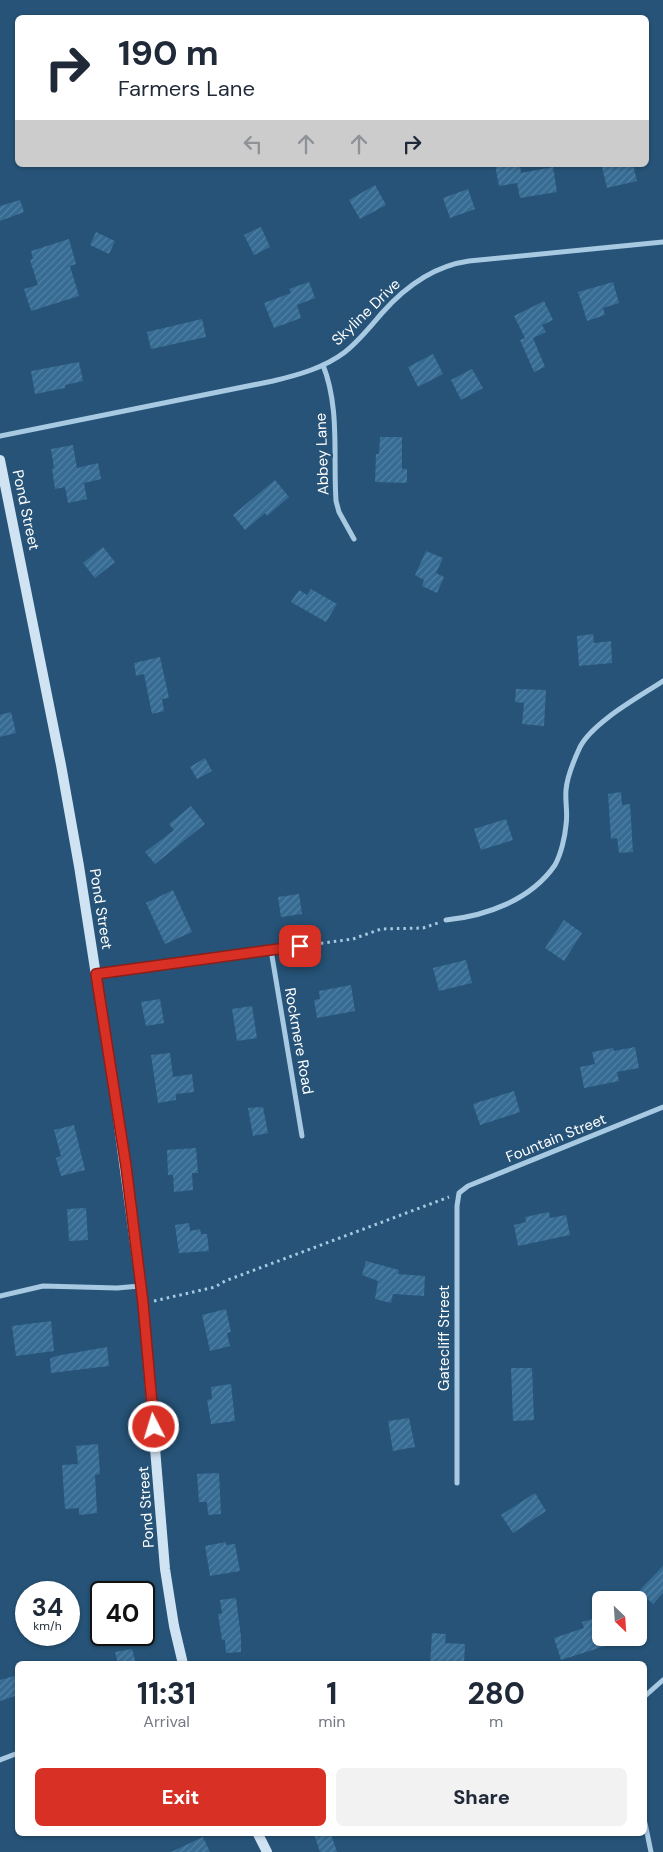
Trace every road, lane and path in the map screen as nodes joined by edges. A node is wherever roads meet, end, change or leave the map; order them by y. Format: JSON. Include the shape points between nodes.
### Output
{"nodes":[{"id":1,"x":663,"y":242,"type":"edge"},
{"id":2,"x":323,"y":364,"type":"junction"},
{"id":3,"x":0,"y":436,"type":"edge"},
{"id":4,"x":0,"y":460,"type":"edge"},
{"id":5,"x":354,"y":539,"type":"dead end"},
{"id":6,"x":663,"y":681,"type":"edge"},
{"id":7,"x":446,"y":920,"type":"joint"},
{"id":8,"x":300,"y":946,"type":"joint"},
{"id":9,"x":271,"y":950,"type":"junction"},
{"id":10,"x":96,"y":974,"type":"junction"},
{"id":11,"x":663,"y":1107,"type":"edge"},
{"id":12,"x":302,"y":1136,"type":"dead end"},
{"id":13,"x":459,"y":1193,"type":"junction"},
{"id":14,"x":141,"y":1286,"type":"junction"},
{"id":15,"x":0,"y":1296,"type":"edge"},
{"id":16,"x":143,"y":1303,"type":"junction"},
{"id":17,"x":457,"y":1483,"type":"dead end"},
{"id":18,"x":182,"y":1661,"type":"edge"},
{"id":19,"x":663,"y":1680,"type":"edge"},
{"id":20,"x":647,"y":1694,"type":"edge"},
{"id":21,"x":15,"y":1754,"type":"edge"},
{"id":22,"x":0,"y":1760,"type":"edge"},
{"id":23,"x":647,"y":1835,"type":"edge"},
{"id":24,"x":259,"y":1836,"type":"edge"},
{"id":25,"x":267,"y":1852,"type":"edge"},
{"id":26,"x":650,"y":1852,"type":"edge"}],
"edges":[{"from":1,"to":2,"type":"street","name":"Skyline Drive","via":[[449,264],[407,288],[360,339],[335,359]]},
{"from":2,"to":3,"type":"street","name":"Skyline Drive","via":[[274,381]]},
{"from":2,"to":5,"type":"street","name":"Abbey Lane","via":[[331,390],[336,501]]},
{"from":4,"to":10,"type":"street","name":"Pond Street","via":[[61,764]]},
{"from":6,"to":7,"type":"street","via":[[605,720],[581,745],[566,789],[566,824],[561,848],[556,863],[542,881],[490,912]]},
{"from":7,"to":8,"type":"path","via":[[423,928],[380,929],[353,939]]},
{"from":8,"to":9,"type":"street"},
{"from":9,"to":10,"type":"street"},
{"from":9,"to":12,"type":"street","name":"Rockmere Road"},
{"from":10,"to":14,"type":"street","name":"Pond Street"},
{"from":11,"to":13,"type":"street","name":"Fountain Street","via":[[468,1186]]},
{"from":13,"to":16,"type":"path","via":[[215,1287]]},
{"from":13,"to":17,"type":"street","name":"Gatecliff Street"},
{"from":14,"to":15,"type":"street","via":[[43,1286]]},
{"from":14,"to":16,"type":"street","name":"Pond Street"},
{"from":16,"to":18,"type":"street","name":"Pond Street","via":[[165,1569]]},
{"from":19,"to":20,"type":"street"},
{"from":21,"to":22,"type":"street"},
{"from":23,"to":26,"type":"street"},
{"from":24,"to":25,"type":"street"}]}
